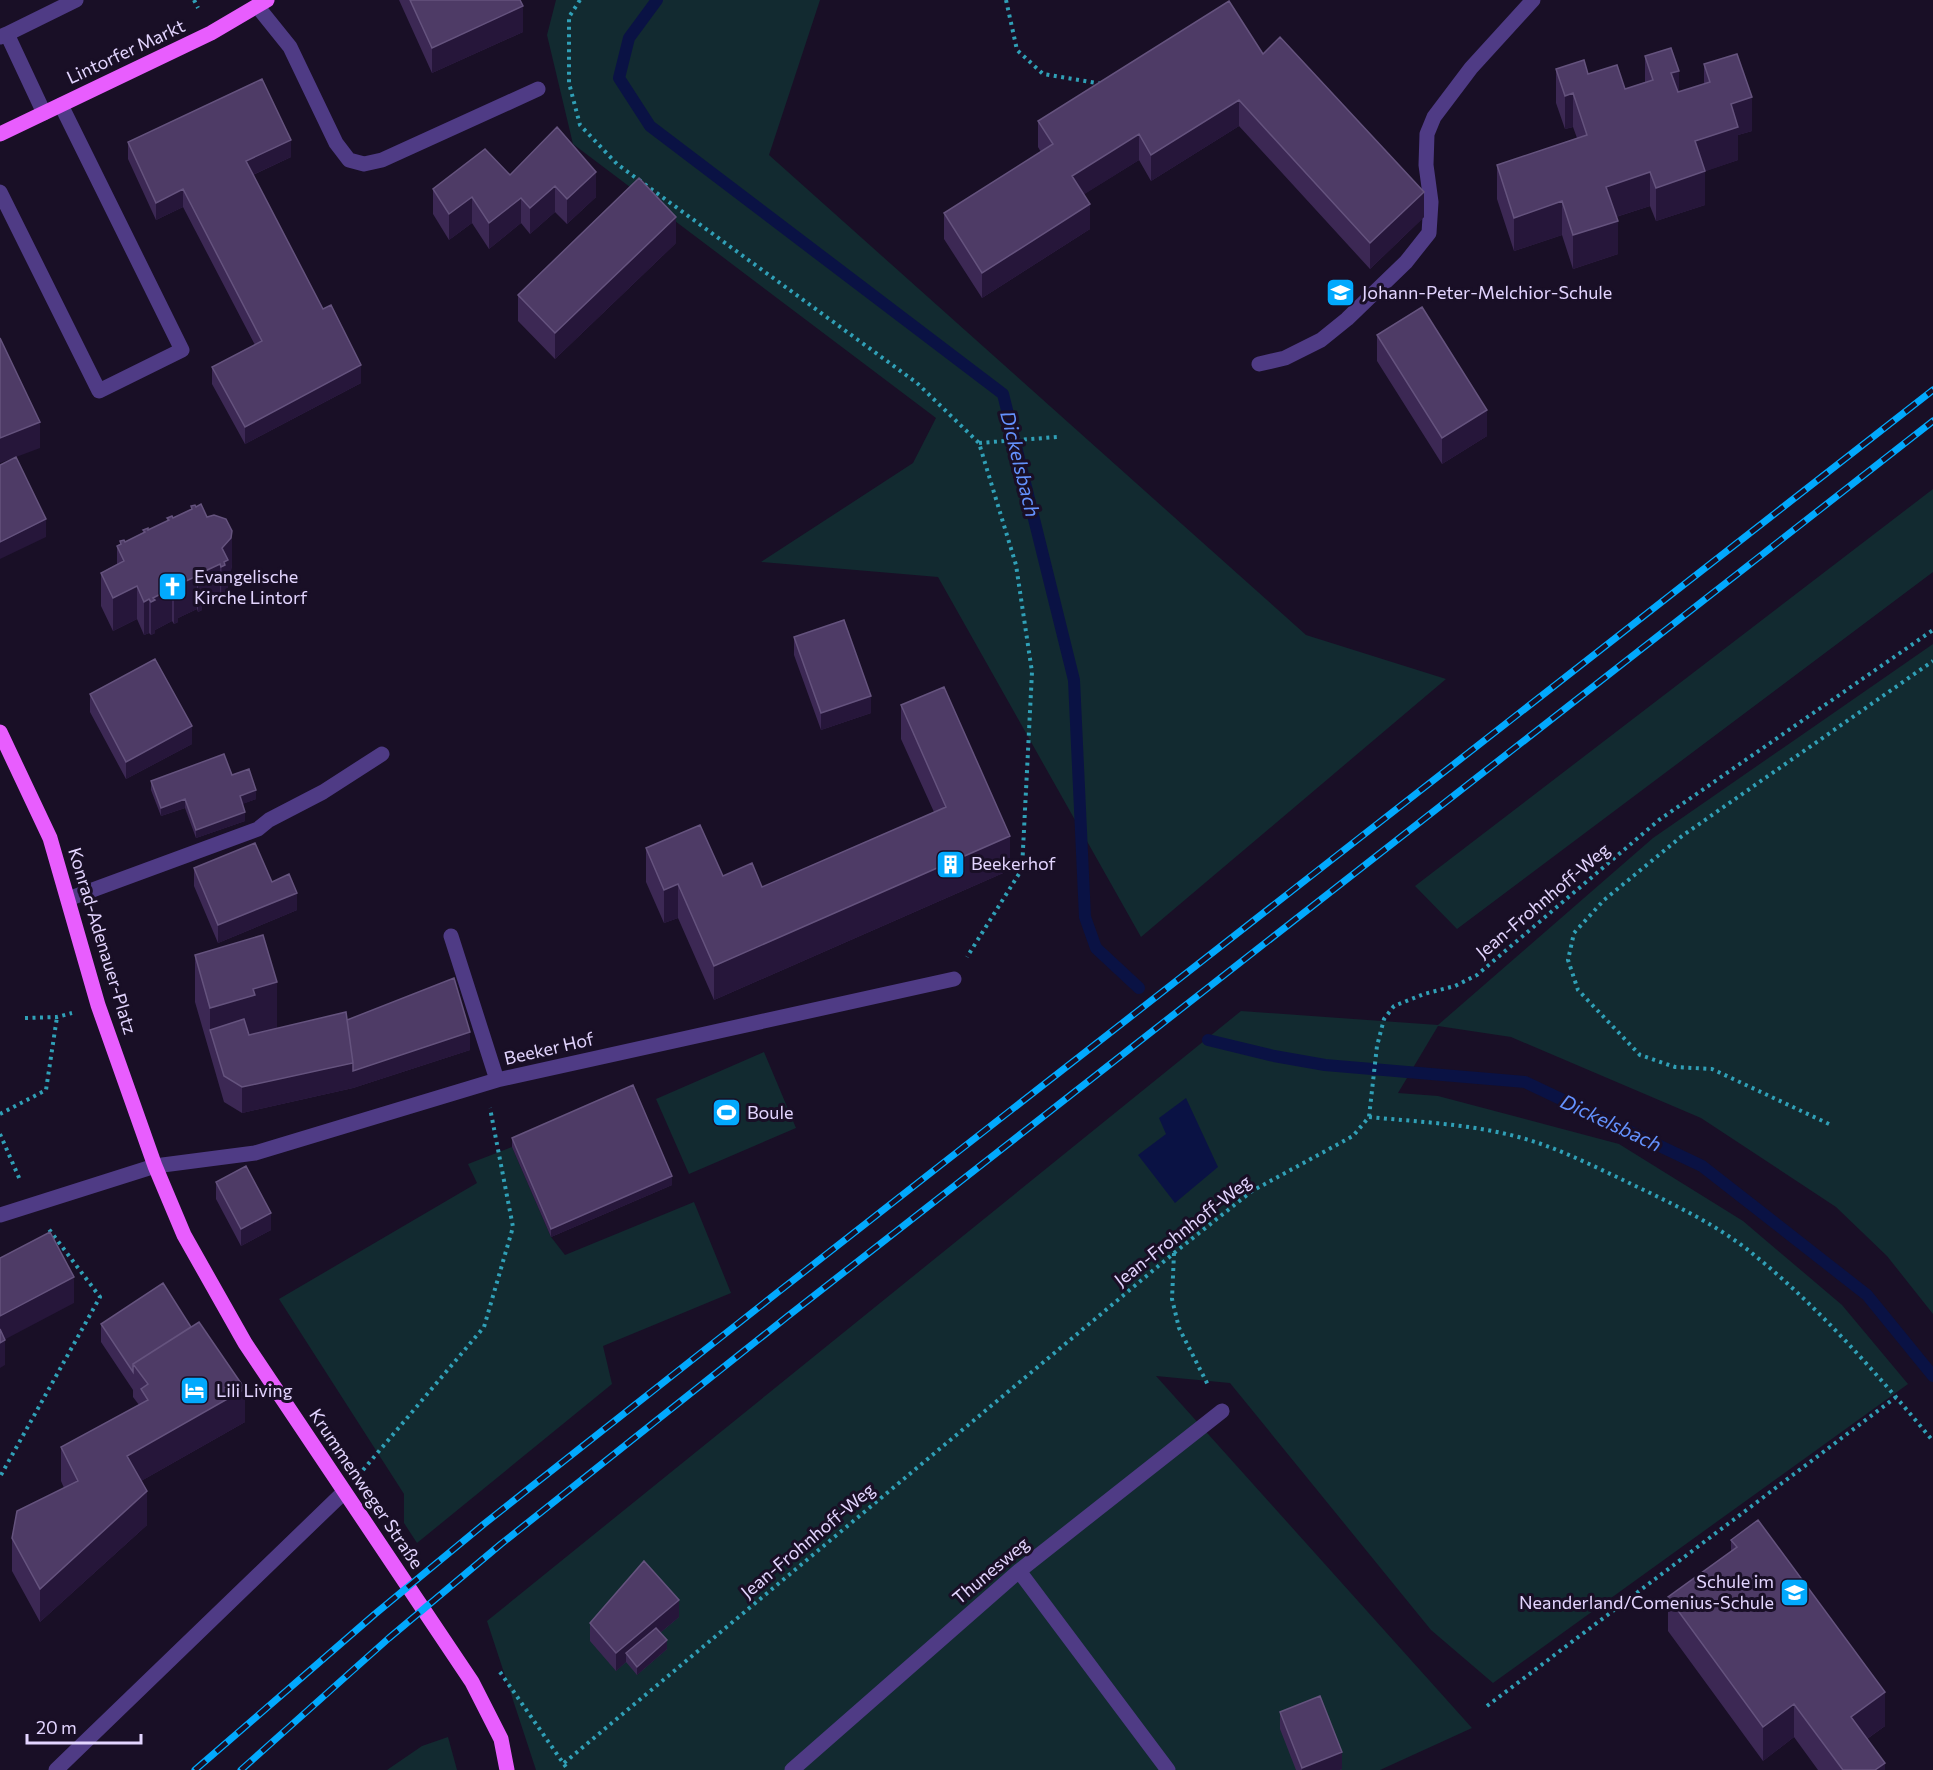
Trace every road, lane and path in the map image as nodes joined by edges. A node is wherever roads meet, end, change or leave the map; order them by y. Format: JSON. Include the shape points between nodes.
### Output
{"nodes":[{"id":1,"x":76,"y":0,"type":"edge"},
{"id":2,"x":580,"y":0,"type":"edge"},
{"id":3,"x":1006,"y":0,"type":"edge"},
{"id":4,"x":1533,"y":0,"type":"edge"},
{"id":5,"x":262,"y":3,"type":"edge"},
{"id":6,"x":3,"y":35,"type":"edge"},
{"id":7,"x":1108,"y":85,"type":"edge"},
{"id":8,"x":538,"y":89,"type":"dead end"},
{"id":9,"x":61,"y":105,"type":"junction"},
{"id":10,"x":44,"y":112,"type":"junction"},
{"id":11,"x":0,"y":134,"type":"edge"},
{"id":12,"x":0,"y":192,"type":"edge"},
{"id":13,"x":1259,"y":364,"type":"dead end"},
{"id":14,"x":1057,"y":437,"type":"dead end"},
{"id":15,"x":979,"y":443,"type":"junction"},
{"id":16,"x":1933,"y":630,"type":"edge"},
{"id":17,"x":1933,"y":660,"type":"edge"},
{"id":18,"x":0,"y":732,"type":"edge"},
{"id":19,"x":382,"y":754,"type":"dead end"},
{"id":20,"x":68,"y":899,"type":"junction"},
{"id":21,"x":451,"y":936,"type":"dead end"},
{"id":22,"x":954,"y":979,"type":"joint"},
{"id":23,"x":25,"y":1018,"type":"dead end"},
{"id":24,"x":491,"y":1082,"type":"junction"},
{"id":25,"x":0,"y":1114,"type":"edge"},
{"id":26,"x":1369,"y":1117,"type":"junction"},
{"id":27,"x":1829,"y":1124,"type":"dead end"},
{"id":28,"x":0,"y":1134,"type":"edge"},
{"id":29,"x":155,"y":1166,"type":"junction"},
{"id":30,"x":31,"y":1204,"type":"junction"},
{"id":31,"x":0,"y":1215,"type":"edge"},
{"id":32,"x":1174,"y":1253,"type":"junction"},
{"id":33,"x":1896,"y":1397,"type":"junction"},
{"id":34,"x":1222,"y":1411,"type":"joint"},
{"id":35,"x":1933,"y":1441,"type":"edge"},
{"id":36,"x":1,"y":1475,"type":"edge"},
{"id":37,"x":344,"y":1492,"type":"junction"},
{"id":38,"x":1019,"y":1570,"type":"junction"},
{"id":39,"x":495,"y":1664,"type":"dead end"},
{"id":40,"x":1486,"y":1706,"type":"dead end"},
{"id":41,"x":564,"y":1763,"type":"junction"},
{"id":42,"x":56,"y":1770,"type":"edge"},
{"id":43,"x":507,"y":1770,"type":"edge"},
{"id":44,"x":568,"y":1770,"type":"edge"},
{"id":45,"x":792,"y":1770,"type":"edge"},
{"id":46,"x":1168,"y":1770,"type":"edge"}],
"edges":[{"from":1,"to":6,"type":"street"},
{"from":2,"to":15,"type":"path","via":[[569,17],[567,49],[569,83],[580,125],[617,164],[917,383]]},
{"from":3,"to":7,"type":"path","via":[[1017,50],[1044,74]]},
{"from":4,"to":13,"type":"street","via":[[1470,68],[1434,117],[1428,134],[1426,165],[1431,202],[1429,233],[1406,262],[1347,320],[1321,340],[1285,358]]},
{"from":5,"to":8,"type":"street","via":[[290,47],[336,143],[349,160],[364,164],[382,160]]},
{"from":5,"to":9,"type":"main road","name":"Lintorfer Markt","via":[[211,33]]},
{"from":6,"to":10,"type":"street"},
{"from":9,"to":10,"type":"main road","name":"Lintorfer Markt"},
{"from":9,"to":12,"type":"street","via":[[182,350],[99,391]]},
{"from":10,"to":11,"type":"main road","name":"Lintorfer Markt"},
{"from":14,"to":15,"type":"path"},
{"from":15,"to":22,"type":"path","via":[[1016,566],[1032,672],[1022,869]]},
{"from":16,"to":26,"type":"path","name":"Jean-Frohnhoff-Weg","via":[[1659,820],[1477,975],[1394,1006],[1384,1019],[1377,1046]]},
{"from":17,"to":27,"type":"path","via":[[1682,836],[1604,900],[1574,933],[1568,960],[1578,990],[1640,1055],[1674,1067],[1712,1069]]},
{"from":18,"to":20,"type":"main road","name":"Konrad-Adenauer-Platz","via":[[51,838]]},
{"from":19,"to":20,"type":"street","via":[[258,829]]},
{"from":20,"to":29,"type":"main road","name":"Konrad-Adenauer-Platz","via":[[98,1005]]},
{"from":21,"to":24,"type":"street"},
{"from":22,"to":24,"type":"street","name":"Beeker Hof"},
{"from":23,"to":25,"type":"path","via":[[57,1017],[46,1090]]},
{"from":24,"to":29,"type":"street","name":"Beeker Hof","via":[[255,1153]]},
{"from":24,"to":37,"type":"path","via":[[513,1227],[484,1327]]},
{"from":26,"to":32,"type":"path","name":"Jean-Frohnhoff-Weg","via":[[1353,1136],[1252,1191]]},
{"from":26,"to":33,"type":"path","via":[[1476,1127],[1524,1138],[1683,1209],[1752,1253],[1816,1311]]},
{"from":28,"to":30,"type":"path"},
{"from":29,"to":30,"type":"street","name":"Beeker Hof"},
{"from":29,"to":37,"type":"main road","name":"Krummenweger Straße","via":[[184,1235],[245,1343]]},
{"from":30,"to":31,"type":"street","name":"Beeker Hof"},
{"from":30,"to":36,"type":"path","via":[[100,1297]]},
{"from":32,"to":34,"type":"path","via":[[1172,1299],[1179,1328]]},
{"from":32,"to":41,"type":"path","name":"Jean-Frohnhoff-Weg"},
{"from":33,"to":35,"type":"path"},
{"from":33,"to":40,"type":"path"},
{"from":34,"to":38,"type":"street","name":"Thunesweg"},
{"from":37,"to":42,"type":"street"},
{"from":37,"to":43,"type":"main road","name":"Krummenweger Straße","via":[[472,1682],[501,1739]]},
{"from":38,"to":45,"type":"street","name":"Thunesweg"},
{"from":38,"to":46,"type":"street"},
{"from":39,"to":41,"type":"path"},
{"from":41,"to":44,"type":"path"}]}
